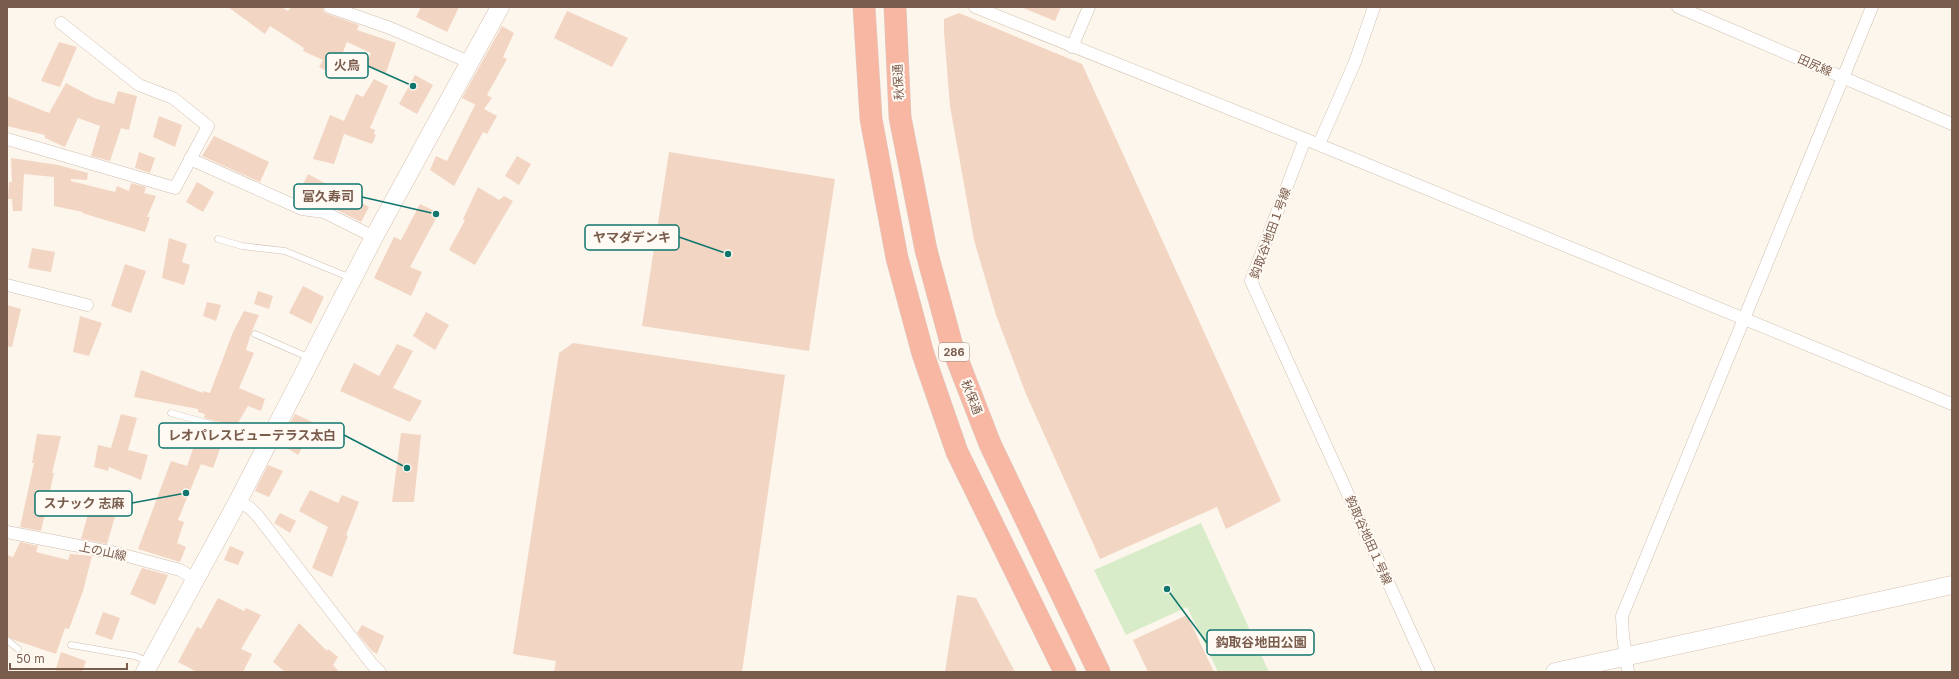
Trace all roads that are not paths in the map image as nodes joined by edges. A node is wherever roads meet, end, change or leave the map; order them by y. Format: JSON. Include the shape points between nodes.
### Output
{"nodes":[{"id":1,"x":330,"y":7,"type":"edge"},
{"id":2,"x":500,"y":7,"type":"edge"},
{"id":3,"x":864,"y":7,"type":"edge"},
{"id":4,"x":895,"y":7,"type":"edge"},
{"id":5,"x":975,"y":7,"type":"edge"},
{"id":6,"x":1089,"y":7,"type":"edge"},
{"id":7,"x":1374,"y":7,"type":"edge"},
{"id":8,"x":1678,"y":7,"type":"edge"},
{"id":9,"x":1872,"y":7,"type":"edge"},
{"id":10,"x":61,"y":23,"type":"dead end"},
{"id":11,"x":1072,"y":47,"type":"junction"},
{"id":12,"x":469,"y":62,"type":"junction"},
{"id":13,"x":1843,"y":77,"type":"junction"},
{"id":14,"x":1952,"y":124,"type":"edge"},
{"id":15,"x":7,"y":139,"type":"edge"},
{"id":16,"x":1305,"y":139,"type":"junction"},
{"id":17,"x":1319,"y":144,"type":"junction"},
{"id":18,"x":190,"y":159,"type":"junction"},
{"id":19,"x":374,"y":237,"type":"junction"},
{"id":20,"x":218,"y":239,"type":"dead end"},
{"id":21,"x":352,"y":279,"type":"junction"},
{"id":22,"x":7,"y":284,"type":"edge"},
{"id":23,"x":87,"y":305,"type":"dead end"},
{"id":24,"x":1744,"y":320,"type":"junction"},
{"id":25,"x":255,"y":334,"type":"dead end"},
{"id":26,"x":311,"y":358,"type":"junction"},
{"id":27,"x":1952,"y":404,"type":"edge"},
{"id":28,"x":171,"y":413,"type":"dead end"},
{"id":29,"x":268,"y":440,"type":"junction"},
{"id":30,"x":238,"y":501,"type":"junction"},
{"id":31,"x":7,"y":532,"type":"edge"},
{"id":32,"x":195,"y":580,"type":"junction"},
{"id":33,"x":1952,"y":585,"type":"edge"},
{"id":34,"x":7,"y":640,"type":"edge"},
{"id":35,"x":71,"y":645,"type":"dead end"},
{"id":36,"x":18,"y":649,"type":"dead end"},
{"id":37,"x":1627,"y":664,"type":"edge"},
{"id":38,"x":148,"y":668,"type":"edge"},
{"id":39,"x":380,"y":672,"type":"edge"},
{"id":40,"x":1065,"y":672,"type":"edge"},
{"id":41,"x":1099,"y":672,"type":"edge"},
{"id":42,"x":1429,"y":672,"type":"edge"},
{"id":43,"x":1555,"y":672,"type":"edge"}],
"edges":[{"from":1,"to":12,"type":"street","via":[[390,28]]},
{"from":2,"to":12,"type":"street"},
{"from":3,"to":40,"type":"highway","number":"286","via":[[871,119],[897,258],[923,354],[957,452]]},
{"from":4,"to":41,"type":"highway","name":"秋保通","number":"286","via":[[900,117],[926,250],[952,346],[990,444]]},
{"from":5,"to":11,"type":"street"},
{"from":6,"to":11,"type":"street"},
{"from":7,"to":17,"type":"street","via":[[1355,62]]},
{"from":8,"to":13,"type":"street","name":"田尻線"},
{"from":9,"to":13,"type":"street"},
{"from":10,"to":18,"type":"street","via":[[139,85],[172,98],[208,126]]},
{"from":11,"to":16,"type":"street"},
{"from":12,"to":19,"type":"street"},
{"from":13,"to":14,"type":"street","name":"田尻線"},
{"from":13,"to":24,"type":"street"},
{"from":15,"to":18,"type":"street","via":[[175,188]]},
{"from":16,"to":17,"type":"street"},
{"from":16,"to":42,"type":"street","name":"鈎取谷地田１号線","via":[[1251,281]]},
{"from":17,"to":24,"type":"street"},
{"from":18,"to":19,"type":"street","via":[[302,209],[324,212]]},
{"from":19,"to":21,"type":"street"},
{"from":20,"to":21,"type":"lane","via":[[242,246],[285,251]]},
{"from":21,"to":26,"type":"street"},
{"from":22,"to":23,"type":"street"},
{"from":24,"to":27,"type":"street"},
{"from":24,"to":37,"type":"street","via":[[1622,616],[1622,636]]},
{"from":25,"to":26,"type":"lane"},
{"from":26,"to":29,"type":"street"},
{"from":28,"to":29,"type":"lane"},
{"from":29,"to":30,"type":"street"},
{"from":30,"to":32,"type":"street"},
{"from":30,"to":39,"type":"street","via":[[257,516]]},
{"from":31,"to":32,"type":"street","name":"上の山線","via":[[120,554],[180,570]]},
{"from":32,"to":38,"type":"street"},
{"from":33,"to":37,"type":"street"},
{"from":34,"to":36,"type":"lane"},
{"from":35,"to":38,"type":"lane","via":[[135,656]]},
{"from":37,"to":43,"type":"street"}]}
